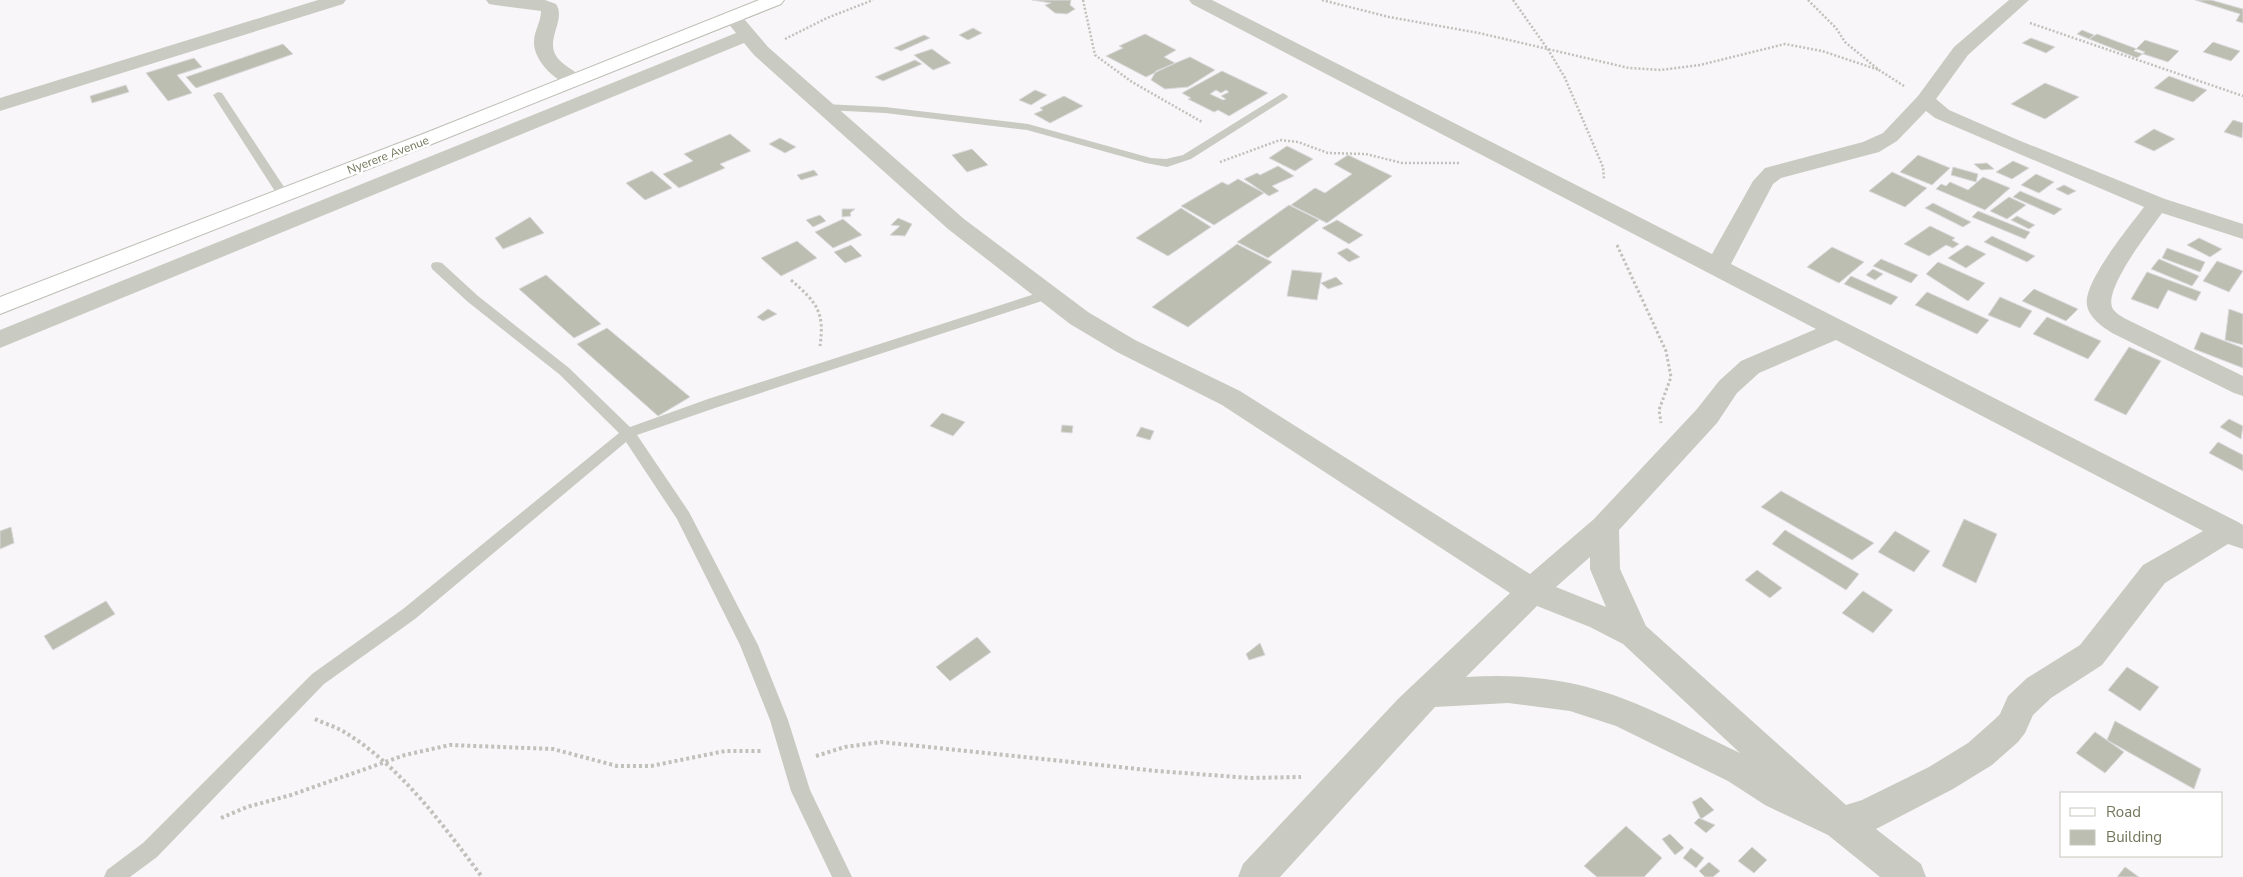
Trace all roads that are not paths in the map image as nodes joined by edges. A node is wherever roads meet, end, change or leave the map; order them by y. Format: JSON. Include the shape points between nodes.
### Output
{"nodes":[{"id":1,"x":337,"y":0,"type":"edge"},
{"id":2,"x":495,"y":0,"type":"edge"},
{"id":3,"x":775,"y":0,"type":"edge"},
{"id":4,"x":1198,"y":0,"type":"edge"},
{"id":5,"x":2020,"y":0,"type":"edge"},
{"id":6,"x":747,"y":34,"type":"junction"},
{"id":7,"x":575,"y":81,"type":"junction"},
{"id":8,"x":218,"y":95,"type":"dead end"},
{"id":9,"x":1283,"y":96,"type":"dead end"},
{"id":10,"x":1924,"y":100,"type":"junction"},
{"id":11,"x":0,"y":105,"type":"edge"},
{"id":12,"x":825,"y":107,"type":"junction"},
{"id":13,"x":284,"y":196,"type":"junction"},
{"id":14,"x":2157,"y":204,"type":"junction"},
{"id":15,"x":2243,"y":232,"type":"edge"},
{"id":16,"x":437,"y":266,"type":"dead end"},
{"id":17,"x":1717,"y":267,"type":"junction"},
{"id":18,"x":1046,"y":295,"type":"junction"},
{"id":19,"x":0,"y":306,"type":"edge"},
{"id":20,"x":1836,"y":330,"type":"junction"},
{"id":21,"x":0,"y":340,"type":"edge"},
{"id":22,"x":2243,"y":386,"type":"edge"},
{"id":23,"x":628,"y":433,"type":"junction"},
{"id":24,"x":1604,"y":526,"type":"junction"},
{"id":25,"x":2235,"y":534,"type":"edge"},
{"id":26,"x":1532,"y":591,"type":"junction"},
{"id":27,"x":1634,"y":635,"type":"junction"},
{"id":28,"x":1427,"y":693,"type":"junction"},
{"id":29,"x":1841,"y":823,"type":"junction"},
{"id":30,"x":114,"y":877,"type":"edge"},
{"id":31,"x":842,"y":877,"type":"edge"},
{"id":32,"x":1256,"y":877,"type":"edge"},
{"id":33,"x":1908,"y":877,"type":"edge"}],
"edges":[{"from":1,"to":11,"type":"street"},
{"from":2,"to":7,"type":"street","via":[[550,8],[544,48],[549,62]]},
{"from":3,"to":6,"type":"main road","name":"Nyerere Avenue"},
{"from":4,"to":17,"type":"street"},
{"from":5,"to":10,"type":"street","via":[[1961,51]]},
{"from":6,"to":7,"type":"main road","name":"Nyerere Avenue"},
{"from":6,"to":12,"type":"street"},
{"from":6,"to":21,"type":"street"},
{"from":7,"to":13,"type":"main road","name":"Nyerere Avenue"},
{"from":8,"to":13,"type":"lane"},
{"from":9,"to":12,"type":"lane","via":[[1227,133],[1177,161],[1167,163],[1028,127],[885,110]]},
{"from":10,"to":14,"type":"street","via":[[1942,114]]},
{"from":10,"to":17,"type":"street","via":[[1890,137],[1871,147],[1773,173],[1764,180]]},
{"from":12,"to":18,"type":"street","via":[[956,224]]},
{"from":13,"to":19,"type":"main road","name":"Nyerere Avenue"},
{"from":14,"to":15,"type":"street"},
{"from":14,"to":22,"type":"street","via":[[2113,267],[2100,290],[2098,306],[2106,317],[2121,327]]},
{"from":16,"to":23,"type":"lane","via":[[564,371]]},
{"from":17,"to":20,"type":"street"},
{"from":18,"to":23,"type":"lane"},
{"from":18,"to":26,"type":"street","via":[[1126,346],[1231,398]]},
{"from":20,"to":24,"type":"street","via":[[1750,367],[1728,387],[1706,416]]},
{"from":20,"to":25,"type":"street"},
{"from":23,"to":30,"type":"lane","via":[[409,614],[318,679],[150,850]]},
{"from":23,"to":31,"type":"lane","via":[[683,516],[749,645],[779,720],[801,791]]},
{"from":24,"to":26,"type":"street"},
{"from":24,"to":27,"type":"street","via":[[1606,569]]},
{"from":25,"to":29,"type":"street","via":[[2154,574],[2091,655],[2039,688],[2020,706],[2006,732],[1980,754],[1942,778],[1869,815]]},
{"from":26,"to":27,"type":"street","via":[[1601,618]]},
{"from":26,"to":28,"type":"street"},
{"from":27,"to":29,"type":"street"},
{"from":28,"to":29,"type":"street","via":[[1508,689],[1570,697],[1625,714],[1740,770],[1777,794]]},
{"from":28,"to":32,"type":"street"},
{"from":29,"to":33,"type":"street"}]}
